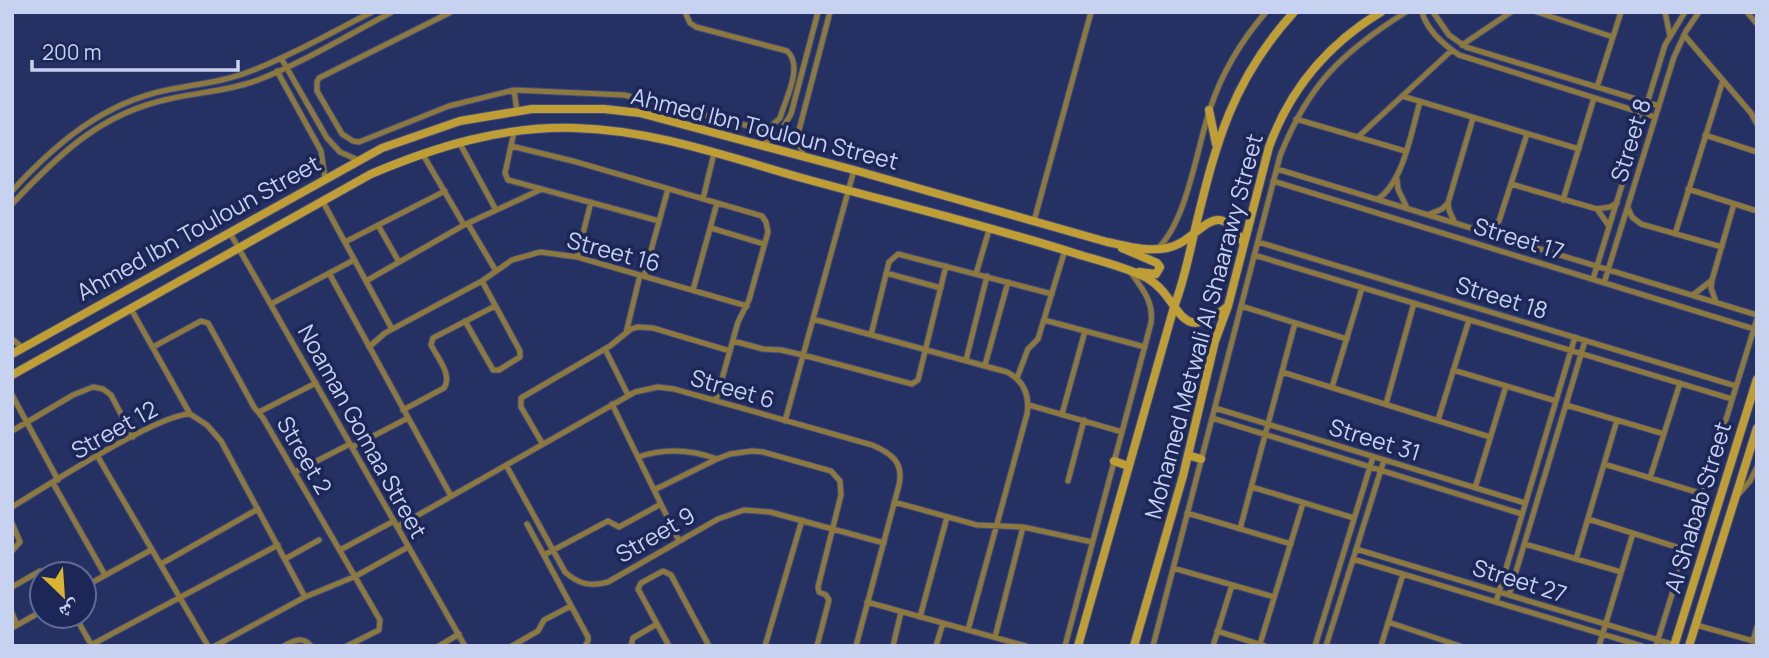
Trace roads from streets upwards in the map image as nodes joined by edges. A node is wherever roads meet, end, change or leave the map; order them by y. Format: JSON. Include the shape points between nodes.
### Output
{"nodes":[{"id":1,"x":372,"y":12,"type":"edge"},
{"id":2,"x":392,"y":12,"type":"edge"},
{"id":3,"x":451,"y":12,"type":"edge"},
{"id":4,"x":685,"y":12,"type":"edge"},
{"id":5,"x":818,"y":12,"type":"edge"},
{"id":6,"x":830,"y":12,"type":"edge"},
{"id":7,"x":1091,"y":12,"type":"edge"},
{"id":8,"x":1266,"y":12,"type":"edge"},
{"id":9,"x":1294,"y":12,"type":"edge"},
{"id":10,"x":1381,"y":12,"type":"edge"},
{"id":11,"x":1406,"y":12,"type":"edge"},
{"id":12,"x":1422,"y":12,"type":"edge"},
{"id":13,"x":1433,"y":12,"type":"edge"},
{"id":14,"x":1511,"y":12,"type":"edge"},
{"id":15,"x":1537,"y":12,"type":"edge"},
{"id":16,"x":1621,"y":12,"type":"edge"},
{"id":17,"x":1665,"y":12,"type":"edge"},
{"id":18,"x":1685,"y":12,"type":"edge"},
{"id":19,"x":1699,"y":12,"type":"edge"},
{"id":20,"x":1747,"y":12,"type":"edge"},
{"id":21,"x":1757,"y":24,"type":"edge"},
{"id":22,"x":1684,"y":35,"type":"junction"},
{"id":23,"x":1613,"y":37,"type":"junction"},
{"id":24,"x":1670,"y":37,"type":"junction"},
{"id":25,"x":1462,"y":45,"type":"junction"},
{"id":26,"x":1452,"y":50,"type":"junction"},
{"id":27,"x":281,"y":58,"type":"junction"},
{"id":28,"x":272,"y":62,"type":"junction"},
{"id":29,"x":286,"y":67,"type":"junction"},
{"id":30,"x":277,"y":71,"type":"junction"},
{"id":31,"x":1723,"y":80,"type":"junction"},
{"id":32,"x":298,"y":87,"type":"junction"},
{"id":33,"x":1597,"y":87,"type":"junction"},
{"id":34,"x":514,"y":90,"type":"junction"},
{"id":35,"x":291,"y":96,"type":"junction"},
{"id":36,"x":1402,"y":96,"type":"junction"},
{"id":37,"x":1594,"y":98,"type":"junction"},
{"id":38,"x":1420,"y":102,"type":"junction"},
{"id":39,"x":1648,"y":103,"type":"junction"},
{"id":40,"x":1659,"y":106,"type":"junction"},
{"id":41,"x":1209,"y":110,"type":"junction"},
{"id":42,"x":517,"y":111,"type":"junction"},
{"id":43,"x":102,"y":114,"type":"junction"},
{"id":44,"x":1644,"y":114,"type":"junction"},
{"id":45,"x":1656,"y":117,"type":"junction"},
{"id":46,"x":1296,"y":118,"type":"junction"},
{"id":47,"x":1473,"y":118,"type":"junction"},
{"id":48,"x":106,"y":122,"type":"junction"},
{"id":49,"x":1757,"y":124,"type":"edge"},
{"id":50,"x":514,"y":131,"type":"junction"},
{"id":51,"x":1527,"y":134,"type":"junction"},
{"id":52,"x":1705,"y":135,"type":"junction"},
{"id":53,"x":1358,"y":137,"type":"junction"},
{"id":54,"x":459,"y":142,"type":"junction"},
{"id":55,"x":332,"y":145,"type":"junction"},
{"id":56,"x":511,"y":145,"type":"junction"},
{"id":57,"x":762,"y":145,"type":"junction"},
{"id":58,"x":1216,"y":148,"type":"junction"},
{"id":59,"x":1579,"y":149,"type":"junction"},
{"id":60,"x":321,"y":151,"type":"junction"},
{"id":61,"x":1405,"y":151,"type":"junction"},
{"id":62,"x":422,"y":152,"type":"junction"},
{"id":63,"x":1757,"y":152,"type":"edge"},
{"id":64,"x":714,"y":153,"type":"junction"},
{"id":65,"x":804,"y":157,"type":"junction"},
{"id":66,"x":358,"y":160,"type":"junction"},
{"id":67,"x":1277,"y":169,"type":"junction"},
{"id":68,"x":854,"y":170,"type":"junction"},
{"id":69,"x":325,"y":178,"type":"junction"},
{"id":70,"x":1397,"y":179,"type":"junction"},
{"id":71,"x":1273,"y":181,"type":"junction"},
{"id":72,"x":1511,"y":184,"type":"junction"},
{"id":73,"x":542,"y":189,"type":"junction"},
{"id":74,"x":668,"y":189,"type":"junction"},
{"id":75,"x":849,"y":190,"type":"junction"},
{"id":76,"x":1688,"y":190,"type":"junction"},
{"id":77,"x":12,"y":191,"type":"edge"},
{"id":78,"x":445,"y":191,"type":"junction"},
{"id":79,"x":702,"y":199,"type":"junction"},
{"id":80,"x":1378,"y":199,"type":"junction"},
{"id":81,"x":1563,"y":200,"type":"junction"},
{"id":82,"x":323,"y":202,"type":"junction"},
{"id":83,"x":591,"y":202,"type":"junction"},
{"id":84,"x":717,"y":203,"type":"junction"},
{"id":85,"x":1448,"y":203,"type":"junction"},
{"id":86,"x":1616,"y":203,"type":"junction"},
{"id":87,"x":12,"y":204,"type":"edge"},
{"id":88,"x":1734,"y":204,"type":"junction"},
{"id":89,"x":1628,"y":206,"type":"junction"},
{"id":90,"x":1407,"y":208,"type":"junction"},
{"id":91,"x":1597,"y":209,"type":"junction"},
{"id":92,"x":496,"y":210,"type":"junction"},
{"id":93,"x":1757,"y":211,"type":"edge"},
{"id":94,"x":1427,"y":214,"type":"junction"},
{"id":95,"x":659,"y":221,"type":"junction"},
{"id":96,"x":1034,"y":221,"type":"junction"},
{"id":97,"x":1499,"y":221,"type":"junction"},
{"id":98,"x":1456,"y":223,"type":"junction"},
{"id":99,"x":466,"y":224,"type":"junction"},
{"id":100,"x":1634,"y":224,"type":"dead end"},
{"id":101,"x":1641,"y":224,"type":"junction"},
{"id":102,"x":378,"y":225,"type":"junction"},
{"id":103,"x":1626,"y":227,"type":"dead end"},
{"id":104,"x":711,"y":228,"type":"junction"},
{"id":105,"x":1609,"y":228,"type":"junction"},
{"id":106,"x":989,"y":230,"type":"junction"},
{"id":107,"x":1620,"y":231,"type":"junction"},
{"id":108,"x":1483,"y":232,"type":"junction"},
{"id":109,"x":230,"y":233,"type":"junction"},
{"id":110,"x":1195,"y":233,"type":"junction"},
{"id":111,"x":1675,"y":233,"type":"junction"},
{"id":112,"x":1506,"y":238,"type":"junction"},
{"id":113,"x":345,"y":242,"type":"junction"},
{"id":114,"x":1107,"y":242,"type":"junction"},
{"id":115,"x":1258,"y":242,"type":"junction"},
{"id":116,"x":764,"y":244,"type":"junction"},
{"id":117,"x":1244,"y":244,"type":"junction"},
{"id":118,"x":1721,"y":247,"type":"junction"},
{"id":119,"x":240,"y":249,"type":"junction"},
{"id":120,"x":1065,"y":250,"type":"junction"},
{"id":121,"x":1156,"y":250,"type":"junction"},
{"id":122,"x":1254,"y":255,"type":"junction"},
{"id":123,"x":577,"y":257,"type":"junction"},
{"id":124,"x":354,"y":260,"type":"junction"},
{"id":125,"x":399,"y":262,"type":"junction"},
{"id":126,"x":946,"y":266,"type":"junction"},
{"id":127,"x":1597,"y":266,"type":"junction"},
{"id":128,"x":1608,"y":270,"type":"junction"},
{"id":129,"x":496,"y":271,"type":"junction"},
{"id":130,"x":1129,"y":271,"type":"junction"},
{"id":131,"x":886,"y":273,"type":"junction"},
{"id":132,"x":329,"y":274,"type":"junction"},
{"id":133,"x":976,"y":274,"type":"junction"},
{"id":134,"x":642,"y":275,"type":"junction"},
{"id":135,"x":987,"y":276,"type":"junction"},
{"id":136,"x":1593,"y":279,"type":"junction"},
{"id":137,"x":1712,"y":280,"type":"junction"},
{"id":138,"x":366,"y":281,"type":"junction"},
{"id":139,"x":482,"y":281,"type":"junction"},
{"id":140,"x":1008,"y":282,"type":"junction"},
{"id":141,"x":1604,"y":283,"type":"junction"},
{"id":142,"x":941,"y":288,"type":"junction"},
{"id":143,"x":1362,"y":288,"type":"junction"},
{"id":144,"x":693,"y":290,"type":"junction"},
{"id":145,"x":1052,"y":293,"type":"junction"},
{"id":146,"x":1693,"y":295,"type":"junction"},
{"id":147,"x":1716,"y":302,"type":"junction"},
{"id":148,"x":1414,"y":303,"type":"junction"},
{"id":149,"x":271,"y":304,"type":"junction"},
{"id":150,"x":495,"y":306,"type":"junction"},
{"id":151,"x":747,"y":306,"type":"junction"},
{"id":152,"x":1228,"y":306,"type":"junction"},
{"id":153,"x":1241,"y":306,"type":"junction"},
{"id":154,"x":1174,"y":307,"type":"junction"},
{"id":155,"x":131,"y":309,"type":"junction"},
{"id":156,"x":1757,"y":317,"type":"edge"},
{"id":157,"x":813,"y":318,"type":"junction"},
{"id":158,"x":1044,"y":320,"type":"junction"},
{"id":159,"x":1469,"y":320,"type":"junction"},
{"id":160,"x":465,"y":321,"type":"junction"},
{"id":161,"x":1296,"y":323,"type":"junction"},
{"id":162,"x":392,"y":329,"type":"junction"},
{"id":163,"x":1754,"y":329,"type":"junction"},
{"id":164,"x":1085,"y":331,"type":"junction"},
{"id":165,"x":625,"y":334,"type":"junction"},
{"id":166,"x":871,"y":335,"type":"junction"},
{"id":167,"x":1575,"y":337,"type":"junction"},
{"id":168,"x":12,"y":339,"type":"edge"},
{"id":169,"x":1346,"y":339,"type":"junction"},
{"id":170,"x":733,"y":341,"type":"junction"},
{"id":171,"x":1585,"y":341,"type":"junction"},
{"id":172,"x":153,"y":347,"type":"junction"},
{"id":173,"x":369,"y":347,"type":"junction"},
{"id":174,"x":1145,"y":347,"type":"junction"},
{"id":175,"x":23,"y":348,"type":"junction"},
{"id":176,"x":605,"y":349,"type":"junction"},
{"id":177,"x":925,"y":349,"type":"junction"},
{"id":178,"x":1571,"y":350,"type":"junction"},
{"id":179,"x":730,"y":351,"type":"junction"},
{"id":180,"x":12,"y":354,"type":"edge"},
{"id":181,"x":1581,"y":354,"type":"junction"},
{"id":182,"x":803,"y":355,"type":"junction"},
{"id":183,"x":965,"y":360,"type":"junction"},
{"id":184,"x":985,"y":365,"type":"junction"},
{"id":185,"x":1453,"y":370,"type":"junction"},
{"id":186,"x":1282,"y":372,"type":"junction"},
{"id":187,"x":12,"y":375,"type":"edge"},
{"id":188,"x":1017,"y":378,"type":"junction"},
{"id":189,"x":1757,"y":379,"type":"edge"},
{"id":190,"x":316,"y":383,"type":"junction"},
{"id":191,"x":1680,"y":383,"type":"junction"},
{"id":192,"x":1506,"y":386,"type":"junction"},
{"id":193,"x":1736,"y":386,"type":"junction"},
{"id":194,"x":1332,"y":387,"type":"junction"},
{"id":195,"x":12,"y":395,"type":"edge"},
{"id":196,"x":628,"y":395,"type":"junction"},
{"id":197,"x":1732,"y":399,"type":"junction"},
{"id":198,"x":716,"y":400,"type":"junction"},
{"id":199,"x":1556,"y":401,"type":"junction"},
{"id":200,"x":612,"y":404,"type":"junction"},
{"id":201,"x":1387,"y":404,"type":"junction"},
{"id":202,"x":1029,"y":405,"type":"junction"},
{"id":203,"x":1566,"y":405,"type":"junction"},
{"id":204,"x":1214,"y":408,"type":"junction"},
{"id":205,"x":403,"y":410,"type":"junction"},
{"id":206,"x":259,"y":412,"type":"junction"},
{"id":207,"x":190,"y":414,"type":"junction"},
{"id":208,"x":1062,"y":414,"type":"junction"},
{"id":209,"x":408,"y":418,"type":"junction"},
{"id":210,"x":1212,"y":418,"type":"junction"},
{"id":211,"x":1084,"y":420,"type":"junction"},
{"id":212,"x":1438,"y":420,"type":"junction"},
{"id":213,"x":1617,"y":420,"type":"junction"},
{"id":214,"x":785,"y":421,"type":"junction"},
{"id":215,"x":27,"y":422,"type":"junction"},
{"id":216,"x":1268,"y":425,"type":"junction"},
{"id":217,"x":1757,"y":428,"type":"edge"},
{"id":218,"x":12,"y":431,"type":"edge"},
{"id":219,"x":1122,"y":432,"type":"junction"},
{"id":220,"x":1664,"y":434,"type":"junction"},
{"id":221,"x":1266,"y":435,"type":"junction"},
{"id":222,"x":133,"y":437,"type":"junction"},
{"id":223,"x":1490,"y":437,"type":"junction"},
{"id":224,"x":542,"y":443,"type":"junction"},
{"id":225,"x":351,"y":445,"type":"junction"},
{"id":226,"x":1736,"y":446,"type":"junction"},
{"id":227,"x":1749,"y":449,"type":"junction"},
{"id":228,"x":1188,"y":455,"type":"junction"},
{"id":229,"x":97,"y":457,"type":"junction"},
{"id":230,"x":638,"y":457,"type":"junction"},
{"id":231,"x":1373,"y":457,"type":"junction"},
{"id":232,"x":717,"y":459,"type":"junction"},
{"id":233,"x":1202,"y":459,"type":"junction"},
{"id":234,"x":1384,"y":460,"type":"junction"},
{"id":235,"x":1114,"y":461,"type":"junction"},
{"id":236,"x":506,"y":464,"type":"junction"},
{"id":237,"x":1604,"y":464,"type":"junction"},
{"id":238,"x":1128,"y":466,"type":"junction"},
{"id":239,"x":1370,"y":467,"type":"junction"},
{"id":240,"x":1757,"y":467,"type":"edge"},
{"id":241,"x":1381,"y":470,"type":"junction"},
{"id":242,"x":295,"y":472,"type":"junction"},
{"id":243,"x":1650,"y":478,"type":"junction"},
{"id":244,"x":56,"y":481,"type":"junction"},
{"id":245,"x":1068,"y":481,"type":"dead end"},
{"id":246,"x":1252,"y":487,"type":"junction"},
{"id":247,"x":1475,"y":488,"type":"junction"},
{"id":248,"x":654,"y":490,"type":"junction"},
{"id":249,"x":1703,"y":494,"type":"junction"},
{"id":250,"x":451,"y":496,"type":"junction"},
{"id":251,"x":1734,"y":498,"type":"junction"},
{"id":252,"x":894,"y":502,"type":"junction"},
{"id":253,"x":1303,"y":503,"type":"junction"},
{"id":254,"x":1525,"y":503,"type":"junction"},
{"id":255,"x":661,"y":504,"type":"junction"},
{"id":256,"x":12,"y":507,"type":"edge"},
{"id":257,"x":258,"y":509,"type":"junction"},
{"id":258,"x":1187,"y":513,"type":"junction"},
{"id":259,"x":1522,"y":514,"type":"junction"},
{"id":260,"x":947,"y":517,"type":"junction"},
{"id":261,"x":1354,"y":519,"type":"junction"},
{"id":262,"x":1588,"y":519,"type":"junction"},
{"id":263,"x":802,"y":520,"type":"junction"},
{"id":264,"x":12,"y":523,"type":"edge"},
{"id":265,"x":395,"y":524,"type":"junction"},
{"id":266,"x":527,"y":524,"type":"dead end"},
{"id":267,"x":996,"y":527,"type":"junction"},
{"id":268,"x":1023,"y":527,"type":"junction"},
{"id":269,"x":832,"y":529,"type":"junction"},
{"id":270,"x":1240,"y":529,"type":"junction"},
{"id":271,"x":1633,"y":533,"type":"junction"},
{"id":272,"x":319,"y":540,"type":"dead end"},
{"id":273,"x":679,"y":541,"type":"junction"},
{"id":274,"x":1092,"y":542,"type":"junction"},
{"id":275,"x":884,"y":543,"type":"junction"},
{"id":276,"x":1291,"y":544,"type":"junction"},
{"id":277,"x":1525,"y":544,"type":"junction"},
{"id":278,"x":278,"y":545,"type":"junction"},
{"id":279,"x":408,"y":547,"type":"junction"},
{"id":280,"x":1356,"y":549,"type":"junction"},
{"id":281,"x":151,"y":550,"type":"junction"},
{"id":282,"x":340,"y":550,"type":"junction"},
{"id":283,"x":1686,"y":550,"type":"junction"},
{"id":284,"x":12,"y":551,"type":"edge"},
{"id":285,"x":553,"y":551,"type":"junction"},
{"id":286,"x":544,"y":555,"type":"junction"},
{"id":287,"x":285,"y":558,"type":"junction"},
{"id":288,"x":1353,"y":559,"type":"junction"},
{"id":289,"x":1576,"y":559,"type":"junction"},
{"id":290,"x":161,"y":564,"type":"junction"},
{"id":291,"x":1173,"y":568,"type":"junction"},
{"id":292,"x":1621,"y":572,"type":"junction"},
{"id":293,"x":1403,"y":574,"type":"junction"},
{"id":294,"x":105,"y":575,"type":"junction"},
{"id":295,"x":356,"y":576,"type":"junction"},
{"id":296,"x":28,"y":578,"type":"edge"},
{"id":297,"x":98,"y":579,"type":"edge"},
{"id":298,"x":1232,"y":585,"type":"junction"},
{"id":299,"x":12,"y":587,"type":"edge"},
{"id":300,"x":1499,"y":592,"type":"junction"},
{"id":301,"x":1510,"y":595,"type":"junction"},
{"id":302,"x":181,"y":597,"type":"junction"},
{"id":303,"x":305,"y":597,"type":"junction"},
{"id":304,"x":1274,"y":597,"type":"junction"},
{"id":305,"x":867,"y":602,"type":"junction"},
{"id":306,"x":1496,"y":602,"type":"junction"},
{"id":307,"x":1507,"y":605,"type":"junction"},
{"id":308,"x":571,"y":606,"type":"junction"},
{"id":309,"x":901,"y":612,"type":"junction"},
{"id":310,"x":12,"y":613,"type":"edge"},
{"id":311,"x":920,"y":617,"type":"junction"},
{"id":312,"x":1388,"y":622,"type":"junction"},
{"id":313,"x":943,"y":623,"type":"junction"},
{"id":314,"x":1606,"y":624,"type":"junction"},
{"id":315,"x":657,"y":625,"type":"junction"},
{"id":316,"x":1696,"y":625,"type":"junction"},
{"id":317,"x":1757,"y":626,"type":"edge"},
{"id":318,"x":15,"y":627,"type":"edge"},
{"id":319,"x":968,"y":630,"type":"junction"},
{"id":320,"x":1217,"y":631,"type":"junction"},
{"id":321,"x":459,"y":634,"type":"junction"},
{"id":322,"x":1603,"y":634,"type":"junction"},
{"id":323,"x":995,"y":637,"type":"junction"},
{"id":324,"x":525,"y":639,"type":"junction"},
{"id":325,"x":1755,"y":641,"type":"edge"},
{"id":326,"x":1080,"y":643,"type":"edge"},
{"id":327,"x":1657,"y":643,"type":"edge"},
{"id":328,"x":92,"y":645,"type":"edge"},
{"id":329,"x":1263,"y":645,"type":"edge"},
{"id":330,"x":1675,"y":645,"type":"edge"},
{"id":331,"x":208,"y":646,"type":"edge"},
{"id":332,"x":215,"y":646,"type":"edge"},
{"id":333,"x":284,"y":646,"type":"edge"},
{"id":334,"x":311,"y":646,"type":"edge"},
{"id":335,"x":347,"y":646,"type":"edge"},
{"id":336,"x":439,"y":646,"type":"edge"},
{"id":337,"x":465,"y":646,"type":"edge"},
{"id":338,"x":512,"y":646,"type":"edge"},
{"id":339,"x":529,"y":646,"type":"edge"},
{"id":340,"x":585,"y":646,"type":"edge"},
{"id":341,"x":631,"y":646,"type":"edge"},
{"id":342,"x":669,"y":646,"type":"edge"},
{"id":343,"x":709,"y":646,"type":"edge"},
{"id":344,"x":765,"y":646,"type":"edge"},
{"id":345,"x":817,"y":646,"type":"edge"},
{"id":346,"x":856,"y":646,"type":"edge"},
{"id":347,"x":893,"y":646,"type":"edge"},
{"id":348,"x":936,"y":646,"type":"edge"},
{"id":349,"x":1026,"y":646,"type":"edge"},
{"id":350,"x":1065,"y":646,"type":"edge"},
{"id":351,"x":1134,"y":646,"type":"edge"},
{"id":352,"x":1153,"y":646,"type":"edge"},
{"id":353,"x":1213,"y":646,"type":"edge"},
{"id":354,"x":1315,"y":646,"type":"edge"},
{"id":355,"x":1326,"y":646,"type":"edge"},
{"id":356,"x":1381,"y":646,"type":"edge"},
{"id":357,"x":1460,"y":646,"type":"edge"},
{"id":358,"x":1599,"y":646,"type":"edge"},
{"id":359,"x":1642,"y":646,"type":"edge"},
{"id":360,"x":1689,"y":646,"type":"edge"}],
"edges":[{"from":1,"to":27,"type":"street"},
{"from":2,"to":29,"type":"street"},
{"from":3,"to":34,"type":"street","via":[[319,78],[317,91],[342,134],[353,141],[366,141],[417,117]]},
{"from":4,"to":34,"type":"street","via":[[696,27],[788,51],[795,68],[775,124],[761,129],[624,95]]},
{"from":5,"to":57,"type":"street","via":[[791,114],[779,134]]},
{"from":6,"to":65,"type":"street","via":[[799,131]]},
{"from":7,"to":96,"type":"street"},
{"from":8,"to":41,"type":"street","via":[[1231,60]]},
{"from":9,"to":58,"type":"street","name":"Mohamed Metwali Al Shaarawy Street","via":[[1242,82]]},
{"from":10,"to":117,"type":"street","name":"Mohamed Metwali Al Shaarawy Street","via":[[1324,57],[1287,105],[1269,147]]},
{"from":11,"to":46,"type":"street","via":[[1372,33],[1333,67]]},
{"from":12,"to":26,"type":"street","via":[[1434,33]]},
{"from":13,"to":25,"type":"street"},
{"from":14,"to":25,"type":"street"},
{"from":15,"to":23,"type":"street"},
{"from":16,"to":23,"type":"street"},
{"from":17,"to":24,"type":"street"},
{"from":18,"to":24,"type":"street","name":"Street 8"},
{"from":19,"to":22,"type":"street","name":"Street 8"},
{"from":20,"to":21,"type":"street"},
{"from":22,"to":31,"type":"street"},
{"from":22,"to":40,"type":"street","name":"Street 8"},
{"from":23,"to":33,"type":"street"},
{"from":24,"to":39,"type":"street","name":"Street 8"},
{"from":25,"to":33,"type":"street"},
{"from":26,"to":36,"type":"street"},
{"from":26,"to":37,"type":"street"},
{"from":27,"to":28,"type":"street"},
{"from":27,"to":29,"type":"street"},
{"from":28,"to":30,"type":"street"},
{"from":28,"to":43,"type":"street","via":[[228,79],[154,94]]},
{"from":29,"to":30,"type":"street"},
{"from":29,"to":32,"type":"street"},
{"from":30,"to":35,"type":"street"},
{"from":30,"to":48,"type":"street","via":[[241,86],[168,99]]},
{"from":31,"to":49,"type":"street"},
{"from":31,"to":52,"type":"street"},
{"from":32,"to":35,"type":"street"},
{"from":32,"to":55,"type":"street"},
{"from":33,"to":39,"type":"street"},
{"from":34,"to":42,"type":"street"},
{"from":35,"to":60,"type":"street"},
{"from":36,"to":38,"type":"street"},
{"from":36,"to":53,"type":"street"},
{"from":37,"to":44,"type":"street"},
{"from":37,"to":59,"type":"street"},
{"from":38,"to":47,"type":"street"},
{"from":38,"to":61,"type":"street"},
{"from":39,"to":40,"type":"street"},
{"from":39,"to":44,"type":"street","name":"Street 8"},
{"from":40,"to":45,"type":"street","name":"Street 8"},
{"from":41,"to":58,"type":"street"},
{"from":41,"to":121,"type":"street","via":[[1174,228]]},
{"from":42,"to":57,"type":"street","name":"Ahmed Ibn Touloun Street","via":[[568,107],[640,113]]},
{"from":42,"to":66,"type":"street","name":"Ahmed Ibn Touloun Street","via":[[424,132]]},
{"from":43,"to":48,"type":"street"},
{"from":43,"to":77,"type":"street","via":[[58,144]]},
{"from":44,"to":45,"type":"street"},
{"from":44,"to":86,"type":"street","name":"Street 8"},
{"from":45,"to":89,"type":"street","name":"Street 8"},
{"from":46,"to":53,"type":"street"},
{"from":46,"to":67,"type":"street"},
{"from":47,"to":51,"type":"street"},
{"from":47,"to":85,"type":"street"},
{"from":48,"to":87,"type":"street","via":[[74,143]]},
{"from":50,"to":54,"type":"street","name":"Ahmed Ibn Touloun Street"},
{"from":50,"to":56,"type":"street"},
{"from":50,"to":64,"type":"street","name":"Ahmed Ibn Touloun Street","via":[[610,131]]},
{"from":51,"to":59,"type":"street"},
{"from":51,"to":72,"type":"street"},
{"from":52,"to":63,"type":"street"},
{"from":52,"to":76,"type":"street"},
{"from":53,"to":61,"type":"street"},
{"from":54,"to":62,"type":"street","name":"Ahmed Ibn Touloun Street"},
{"from":54,"to":92,"type":"street"},
{"from":55,"to":60,"type":"street"},
{"from":55,"to":66,"type":"street"},
{"from":56,"to":73,"type":"street","via":[[506,178]]},
{"from":56,"to":74,"type":"street"},
{"from":57,"to":65,"type":"street","name":"Ahmed Ibn Touloun Street"},
{"from":58,"to":110,"type":"street","name":"Mohamed Metwali Al Shaarawy Street"},
{"from":59,"to":81,"type":"street"},
{"from":60,"to":69,"type":"street"},
{"from":61,"to":70,"type":"street"},
{"from":62,"to":78,"type":"street"},
{"from":62,"to":82,"type":"street","name":"Ahmed Ibn Touloun Street"},
{"from":64,"to":75,"type":"street","name":"Ahmed Ibn Touloun Street"},
{"from":64,"to":79,"type":"street"},
{"from":65,"to":68,"type":"street","name":"Ahmed Ibn Touloun Street"},
{"from":66,"to":69,"type":"street","name":"Ahmed Ibn Touloun Street"},
{"from":67,"to":71,"type":"street"},
{"from":67,"to":80,"type":"street","name":"Street 17"},
{"from":68,"to":75,"type":"street"},
{"from":68,"to":96,"type":"street","name":"Ahmed Ibn Touloun Street"},
{"from":69,"to":109,"type":"street","name":"Ahmed Ibn Touloun Street"},
{"from":70,"to":80,"type":"street"},
{"from":70,"to":90,"type":"street"},
{"from":71,"to":115,"type":"street"},
{"from":71,"to":136,"type":"street","name":"Street 17"},
{"from":72,"to":81,"type":"street"},
{"from":72,"to":97,"type":"street"},
{"from":73,"to":83,"type":"street"},
{"from":73,"to":92,"type":"street"},
{"from":74,"to":79,"type":"street"},
{"from":74,"to":95,"type":"street"},
{"from":75,"to":106,"type":"street","name":"Ahmed Ibn Touloun Street"},
{"from":75,"to":157,"type":"street"},
{"from":76,"to":88,"type":"street"},
{"from":76,"to":111,"type":"street"},
{"from":78,"to":99,"type":"street"},
{"from":78,"to":102,"type":"street"},
{"from":79,"to":84,"type":"street"},
{"from":80,"to":90,"type":"street","name":"Street 17"},
{"from":81,"to":91,"type":"street"},
{"from":82,"to":113,"type":"street"},
{"from":82,"to":119,"type":"street","name":"Ahmed Ibn Touloun Street"},
{"from":83,"to":95,"type":"street"},
{"from":83,"to":123,"type":"street"},
{"from":84,"to":104,"type":"street"},
{"from":84,"to":116,"type":"street","via":[[762,216],[768,229]]},
{"from":85,"to":94,"type":"street"},
{"from":85,"to":98,"type":"street"},
{"from":86,"to":91,"type":"street"},
{"from":86,"to":105,"type":"street","name":"Street 8"},
{"from":88,"to":93,"type":"street"},
{"from":88,"to":118,"type":"street"},
{"from":89,"to":101,"type":"street"},
{"from":89,"to":107,"type":"street","name":"Street 8"},
{"from":90,"to":94,"type":"street","name":"Street 17"},
{"from":91,"to":105,"type":"street"},
{"from":92,"to":99,"type":"street"},
{"from":94,"to":98,"type":"street","name":"Street 17"},
{"from":95,"to":134,"type":"street"},
{"from":96,"to":114,"type":"street","name":"Ahmed Ibn Touloun Street"},
{"from":97,"to":108,"type":"street"},
{"from":97,"to":112,"type":"street"},
{"from":98,"to":108,"type":"street","name":"Street 17"},
{"from":99,"to":125,"type":"street"},
{"from":99,"to":129,"type":"street"},
{"from":100,"to":101,"type":"street"},
{"from":101,"to":111,"type":"street"},
{"from":102,"to":113,"type":"street"},
{"from":102,"to":125,"type":"street"},
{"from":103,"to":107,"type":"street"},
{"from":104,"to":116,"type":"street"},
{"from":104,"to":144,"type":"street"},
{"from":105,"to":127,"type":"street","name":"Street 8"},
{"from":106,"to":120,"type":"street","name":"Ahmed Ibn Touloun Street"},
{"from":106,"to":133,"type":"street"},
{"from":107,"to":128,"type":"street","name":"Street 8"},
{"from":108,"to":112,"type":"street","name":"Street 17"},
{"from":109,"to":119,"type":"street","name":"Noaman Gomaa Street"},
{"from":109,"to":175,"type":"street","name":"Ahmed Ibn Touloun Street"},
{"from":110,"to":117,"type":"street","via":[[1208,221],[1226,221]]},
{"from":110,"to":121,"type":"street","via":[[1181,243]]},
{"from":110,"to":154,"type":"street","name":"Mohamed Metwali Al Shaarawy Street"},
{"from":111,"to":118,"type":"street"},
{"from":112,"to":127,"type":"street","name":"Street 17"},
{"from":113,"to":124,"type":"street"},
{"from":114,"to":121,"type":"street","name":"Ahmed Ibn Touloun Street"},
{"from":114,"to":130,"type":"street","via":[[1160,267],[1154,274]]},
{"from":115,"to":122,"type":"street"},
{"from":115,"to":167,"type":"street","name":"Street 18"},
{"from":116,"to":151,"type":"street"},
{"from":117,"to":152,"type":"street","name":"Mohamed Metwali Al Shaarawy Street"},
{"from":118,"to":137,"type":"street"},
{"from":119,"to":149,"type":"street","name":"Noaman Gomaa Street"},
{"from":119,"to":155,"type":"street","name":"Ahmed Ibn Touloun Street"},
{"from":120,"to":130,"type":"street","name":"Ahmed Ibn Touloun Street"},
{"from":120,"to":145,"type":"street"},
{"from":122,"to":143,"type":"street","name":"Street 18"},
{"from":122,"to":153,"type":"street"},
{"from":123,"to":129,"type":"street","name":"Street 16","via":[[531,254]]},
{"from":123,"to":134,"type":"street","name":"Street 16"},
{"from":124,"to":132,"type":"street"},
{"from":124,"to":138,"type":"street"},
{"from":125,"to":138,"type":"street"},
{"from":126,"to":131,"type":"street","via":[[898,254],[890,259]]},
{"from":126,"to":133,"type":"street"},
{"from":126,"to":142,"type":"street"},
{"from":127,"to":128,"type":"street","name":"Street 17"},
{"from":127,"to":136,"type":"street","name":"Street 8"},
{"from":128,"to":141,"type":"street","name":"Street 8"},
{"from":128,"to":146,"type":"street","name":"Street 17"},
{"from":129,"to":139,"type":"street","name":"Street 16"},
{"from":130,"to":154,"type":"street","name":"Ahmed Ibn Touloun Street","via":[[1155,285]]},
{"from":130,"to":174,"type":"street","via":[[1151,306]]},
{"from":131,"to":142,"type":"street"},
{"from":131,"to":166,"type":"street"},
{"from":132,"to":149,"type":"street"},
{"from":132,"to":173,"type":"street"},
{"from":133,"to":135,"type":"street"},
{"from":134,"to":144,"type":"street","name":"Street 16"},
{"from":134,"to":165,"type":"street"},
{"from":135,"to":140,"type":"street"},
{"from":135,"to":183,"type":"street"},
{"from":136,"to":141,"type":"street","name":"Street 17"},
{"from":137,"to":146,"type":"street"},
{"from":137,"to":147,"type":"street"},
{"from":138,"to":162,"type":"street"},
{"from":139,"to":150,"type":"street"},
{"from":139,"to":162,"type":"street","name":"Street 16"},
{"from":140,"to":145,"type":"street"},
{"from":140,"to":184,"type":"street"},
{"from":141,"to":163,"type":"street","name":"Street 17"},
{"from":142,"to":177,"type":"street"},
{"from":143,"to":148,"type":"street","name":"Street 18"},
{"from":143,"to":169,"type":"street"},
{"from":144,"to":151,"type":"street","name":"Street 16"},
{"from":145,"to":158,"type":"street"},
{"from":146,"to":147,"type":"street","name":"Street 17"},
{"from":147,"to":156,"type":"street","name":"Street 17"},
{"from":148,"to":159,"type":"street","name":"Street 18"},
{"from":148,"to":201,"type":"street"},
{"from":149,"to":190,"type":"street","name":"Noaman Gomaa Street"},
{"from":150,"to":160,"type":"street"},
{"from":150,"to":160,"type":"street","via":[[521,353],[499,370],[491,369]]},
{"from":151,"to":170,"type":"street"},
{"from":152,"to":154,"type":"street","name":"Ahmed Ibn Touloun Street","via":[[1202,323],[1188,321]]},
{"from":152,"to":228,"type":"street","name":"Mohamed Metwali Al Shaarawy Street"},
{"from":153,"to":161,"type":"street"},
{"from":153,"to":204,"type":"street"},
{"from":154,"to":238,"type":"street","name":"Mohamed Metwali Al Shaarawy Street"},
{"from":155,"to":172,"type":"street"},
{"from":155,"to":187,"type":"street","name":"Ahmed Ibn Touloun Street"},
{"from":156,"to":163,"type":"street"},
{"from":157,"to":166,"type":"street"},
{"from":157,"to":182,"type":"street"},
{"from":158,"to":164,"type":"street"},
{"from":158,"to":188,"type":"street"},
{"from":159,"to":178,"type":"street","name":"Street 18"},
{"from":159,"to":185,"type":"street"},
{"from":160,"to":205,"type":"street","via":[[431,342],[448,376],[446,386]]},
{"from":161,"to":169,"type":"street"},
{"from":161,"to":186,"type":"street"},
{"from":162,"to":173,"type":"street","name":"Street 16"},
{"from":163,"to":193,"type":"street"},
{"from":164,"to":174,"type":"street"},
{"from":164,"to":208,"type":"street"},
{"from":165,"to":176,"type":"street"},
{"from":165,"to":179,"type":"street","via":[[645,326]]},
{"from":166,"to":177,"type":"street"},
{"from":167,"to":171,"type":"street","name":"Street 18"},
{"from":167,"to":178,"type":"street"},
{"from":168,"to":175,"type":"street"},
{"from":169,"to":194,"type":"street"},
{"from":170,"to":179,"type":"street"},
{"from":170,"to":182,"type":"street"},
{"from":171,"to":181,"type":"street"},
{"from":171,"to":193,"type":"street","name":"Street 18"},
{"from":172,"to":206,"type":"street","name":"Street 2","via":[[201,321],[208,323]]},
{"from":172,"to":207,"type":"street"},
{"from":173,"to":205,"type":"street"},
{"from":174,"to":219,"type":"street"},
{"from":175,"to":180,"type":"street","name":"Ahmed Ibn Touloun Street"},
{"from":176,"to":196,"type":"street"},
{"from":176,"to":224,"type":"street","via":[[522,398],[521,407]]},
{"from":177,"to":182,"type":"street","via":[[918,380],[910,384]]},
{"from":177,"to":183,"type":"street"},
{"from":178,"to":181,"type":"street","name":"Street 18"},
{"from":178,"to":199,"type":"street"},
{"from":179,"to":198,"type":"street"},
{"from":181,"to":191,"type":"street","name":"Street 18"},
{"from":181,"to":203,"type":"street"},
{"from":182,"to":214,"type":"street"},
{"from":183,"to":184,"type":"street"},
{"from":184,"to":188,"type":"street"},
{"from":185,"to":192,"type":"street"},
{"from":185,"to":212,"type":"street"},
{"from":186,"to":194,"type":"street"},
{"from":186,"to":216,"type":"street"},
{"from":188,"to":202,"type":"street","via":[[1026,389]]},
{"from":189,"to":226,"type":"street","name":"Al Shabab Street"},
{"from":190,"to":206,"type":"street"},
{"from":190,"to":225,"type":"street","name":"Noaman Gomaa Street"},
{"from":191,"to":197,"type":"street","name":"Street 18"},
{"from":191,"to":220,"type":"street"},
{"from":192,"to":199,"type":"street"},
{"from":192,"to":223,"type":"street"},
{"from":193,"to":197,"type":"street"},
{"from":194,"to":201,"type":"street"},
{"from":195,"to":215,"type":"street"},
{"from":196,"to":198,"type":"street","name":"Street 6","via":[[658,387]]},
{"from":196,"to":200,"type":"street","name":"Street 6"},
{"from":197,"to":249,"type":"street"},
{"from":198,"to":214,"type":"street","name":"Street 6"},
{"from":199,"to":254,"type":"street"},
{"from":200,"to":224,"type":"street","name":"Street 6"},
{"from":200,"to":230,"type":"street"},
{"from":201,"to":212,"type":"street"},
{"from":202,"to":208,"type":"street"},
{"from":202,"to":267,"type":"street"},
{"from":203,"to":213,"type":"street"},
{"from":203,"to":277,"type":"street"},
{"from":204,"to":210,"type":"street"},
{"from":204,"to":216,"type":"street","name":"Street 31"},
{"from":205,"to":209,"type":"street"},
{"from":206,"to":242,"type":"street","name":"Street 2"},
{"from":207,"to":222,"type":"street","name":"Street 12","via":[[173,417]]},
{"from":207,"to":257,"type":"street","name":"Street 12","via":[[221,441]]},
{"from":208,"to":211,"type":"street"},
{"from":209,"to":225,"type":"street"},
{"from":209,"to":250,"type":"street"},
{"from":210,"to":221,"type":"street","name":"Street 31"},
{"from":210,"to":233,"type":"street"},
{"from":211,"to":219,"type":"street"},
{"from":211,"to":245,"type":"street"},
{"from":212,"to":223,"type":"street"},
{"from":213,"to":220,"type":"street"},
{"from":213,"to":237,"type":"street"},
{"from":214,"to":252,"type":"street","name":"Street 6","via":[[872,445],[891,455],[901,477]]},
{"from":215,"to":218,"type":"street"},
{"from":215,"to":222,"type":"street","via":[[93,387],[111,395]]},
{"from":215,"to":244,"type":"street"},
{"from":216,"to":221,"type":"street"},
{"from":216,"to":231,"type":"street","name":"Street 31"},
{"from":217,"to":227,"type":"street","name":"Al Shabab Street"},
{"from":219,"to":235,"type":"street"},
{"from":220,"to":243,"type":"street"},
{"from":221,"to":239,"type":"street","name":"Street 31"},
{"from":221,"to":246,"type":"street"},
{"from":222,"to":229,"type":"street","name":"Street 12"},
{"from":223,"to":247,"type":"street"},
{"from":224,"to":236,"type":"street","name":"Street 6"},
{"from":225,"to":242,"type":"street"},
{"from":225,"to":265,"type":"street","name":"Noaman Gomaa Street"},
{"from":226,"to":227,"type":"street"},
{"from":226,"to":330,"type":"street","name":"Al Shabab Street"},
{"from":227,"to":251,"type":"street","name":"Al Shabab Street"},
{"from":228,"to":233,"type":"street"},
{"from":228,"to":351,"type":"street","name":"Mohamed Metwali Al Shaarawy Street"},
{"from":229,"to":244,"type":"street","name":"Street 12"},
{"from":229,"to":281,"type":"street"},
{"from":230,"to":232,"type":"street","via":[[678,450]]},
{"from":230,"to":248,"type":"street"},
{"from":231,"to":234,"type":"street","name":"Street 31"},
{"from":231,"to":239,"type":"street"},
{"from":232,"to":248,"type":"street"},
{"from":232,"to":269,"type":"street","via":[[763,452],[831,471],[841,488]]},
{"from":233,"to":258,"type":"street"},
{"from":234,"to":241,"type":"street"},
{"from":234,"to":247,"type":"street","name":"Street 31"},
{"from":235,"to":238,"type":"street"},
{"from":235,"to":274,"type":"street"},
{"from":236,"to":250,"type":"street","name":"Street 6"},
{"from":236,"to":285,"type":"street","name":"Street 9"},
{"from":237,"to":243,"type":"street"},
{"from":237,"to":262,"type":"street"},
{"from":238,"to":326,"type":"street","name":"Mohamed Metwali Al Shaarawy Street"},
{"from":239,"to":241,"type":"street","name":"Street 31"},
{"from":239,"to":261,"type":"street"},
{"from":240,"to":251,"type":"street"},
{"from":241,"to":259,"type":"street","name":"Street 31"},
{"from":241,"to":280,"type":"street"},
{"from":242,"to":282,"type":"street","name":"Street 2"},
{"from":243,"to":249,"type":"street"},
{"from":244,"to":256,"type":"street","name":"Street 12"},
{"from":244,"to":294,"type":"street"},
{"from":246,"to":253,"type":"street"},
{"from":246,"to":270,"type":"street"},
{"from":247,"to":254,"type":"street","name":"Street 31"},
{"from":248,"to":255,"type":"street"},
{"from":249,"to":283,"type":"street"},
{"from":250,"to":265,"type":"street","name":"Street 6"},
{"from":251,"to":316,"type":"street","name":"Al Shabab Street"},
{"from":252,"to":260,"type":"street"},
{"from":252,"to":275,"type":"street","name":"Street 6"},
{"from":253,"to":261,"type":"street"},
{"from":253,"to":276,"type":"street"},
{"from":254,"to":259,"type":"street"},
{"from":255,"to":273,"type":"street"},
{"from":255,"to":285,"type":"street","via":[[619,527],[608,521]]},
{"from":257,"to":278,"type":"street","name":"Street 12"},
{"from":257,"to":290,"type":"street"},
{"from":258,"to":270,"type":"street"},
{"from":258,"to":291,"type":"street"},
{"from":259,"to":300,"type":"street"},
{"from":260,"to":267,"type":"street"},
{"from":260,"to":311,"type":"street"},
{"from":261,"to":354,"type":"street"},
{"from":262,"to":271,"type":"street"},
{"from":262,"to":289,"type":"street"},
{"from":263,"to":269,"type":"street","name":"Street 9"},
{"from":263,"to":273,"type":"street","name":"Street 9","via":[[744,510]]},
{"from":263,"to":344,"type":"street"},
{"from":264,"to":284,"type":"street","via":[[20,542]]},
{"from":265,"to":279,"type":"street","name":"Noaman Gomaa Street"},
{"from":265,"to":282,"type":"street","name":"Street 6"},
{"from":266,"to":286,"type":"street"},
{"from":267,"to":268,"type":"street"},
{"from":267,"to":319,"type":"street"},
{"from":268,"to":274,"type":"street"},
{"from":268,"to":323,"type":"street"},
{"from":269,"to":275,"type":"street","name":"Street 9"},
{"from":269,"to":345,"type":"street","via":[[818,587],[829,600]]},
{"from":270,"to":276,"type":"street"},
{"from":271,"to":283,"type":"street"},
{"from":271,"to":292,"type":"street"},
{"from":272,"to":287,"type":"street"},
{"from":273,"to":285,"type":"street","name":"Street 9","via":[[608,582],[596,584],[569,576]]},
{"from":274,"to":350,"type":"street"},
{"from":275,"to":305,"type":"street","name":"Street 6"},
{"from":276,"to":304,"type":"street"},
{"from":277,"to":289,"type":"street"},
{"from":277,"to":301,"type":"street"},
{"from":278,"to":287,"type":"street","name":"Street 12"},
{"from":278,"to":302,"type":"street"},
{"from":279,"to":295,"type":"street"},
{"from":279,"to":321,"type":"street","name":"Noaman Gomaa Street"},
{"from":280,"to":288,"type":"street"},
{"from":280,"to":300,"type":"street","name":"Street 27"},
{"from":281,"to":290,"type":"street"},
{"from":281,"to":294,"type":"street"},
{"from":282,"to":295,"type":"street","name":"Street 2"},
{"from":283,"to":327,"type":"street"},
{"from":285,"to":286,"type":"street"},
{"from":286,"to":308,"type":"street"},
{"from":287,"to":303,"type":"street","name":"Street 12"},
{"from":288,"to":293,"type":"street","name":"Street 27"},
{"from":288,"to":355,"type":"street"},
{"from":289,"to":292,"type":"street"},
{"from":290,"to":302,"type":"street"},
{"from":291,"to":298,"type":"street"},
{"from":291,"to":352,"type":"street"},
{"from":292,"to":314,"type":"street"},
{"from":293,"to":306,"type":"street","name":"Street 27"},
{"from":293,"to":312,"type":"street"},
{"from":294,"to":297,"type":"street"},
{"from":295,"to":303,"type":"street"},
{"from":295,"to":335,"type":"street","name":"Street 2","via":[[381,625]]},
{"from":296,"to":299,"type":"street"},
{"from":298,"to":304,"type":"street"},
{"from":298,"to":320,"type":"street"},
{"from":300,"to":301,"type":"street","name":"Street 27"},
{"from":300,"to":306,"type":"street"},
{"from":301,"to":307,"type":"street"},
{"from":301,"to":314,"type":"street","name":"Street 27"},
{"from":302,"to":328,"type":"street"},
{"from":302,"to":331,"type":"street"},
{"from":303,"to":332,"type":"street"},
{"from":304,"to":329,"type":"street"},
{"from":305,"to":309,"type":"street"},
{"from":305,"to":346,"type":"street","name":"Street 6"},
{"from":306,"to":307,"type":"street","name":"Street 27"},
{"from":307,"to":322,"type":"street","name":"Street 27"},
{"from":308,"to":324,"type":"street","via":[[543,621],[538,631]]},
{"from":308,"to":340,"type":"street","via":[[588,636]]},
{"from":309,"to":311,"type":"street"},
{"from":309,"to":347,"type":"street"},
{"from":310,"to":318,"type":"street"},
{"from":311,"to":313,"type":"street"},
{"from":312,"to":356,"type":"street"},
{"from":312,"to":357,"type":"street"},
{"from":313,"to":319,"type":"street"},
{"from":313,"to":348,"type":"street"},
{"from":314,"to":322,"type":"street"},
{"from":314,"to":327,"type":"street","name":"Street 27"},
{"from":315,"to":341,"type":"street","via":[[633,638]]},
{"from":315,"to":342,"type":"street"},
{"from":315,"to":343,"type":"street","via":[[638,589],[665,571]]},
{"from":316,"to":325,"type":"street"},
{"from":316,"to":360,"type":"street","name":"Al Shabab Street"},
{"from":317,"to":325,"type":"street"},
{"from":319,"to":323,"type":"street"},
{"from":320,"to":329,"type":"street"},
{"from":320,"to":353,"type":"street"},
{"from":321,"to":336,"type":"street"},
{"from":321,"to":337,"type":"street","name":"Noaman Gomaa Street"},
{"from":322,"to":358,"type":"street"},
{"from":322,"to":359,"type":"street","name":"Street 27"},
{"from":323,"to":349,"type":"street"},
{"from":324,"to":338,"type":"street"},
{"from":324,"to":339,"type":"street"},
{"from":327,"to":330,"type":"street","name":"Street 27"},
{"from":333,"to":334,"type":"street","via":[[298,639]]}]}
